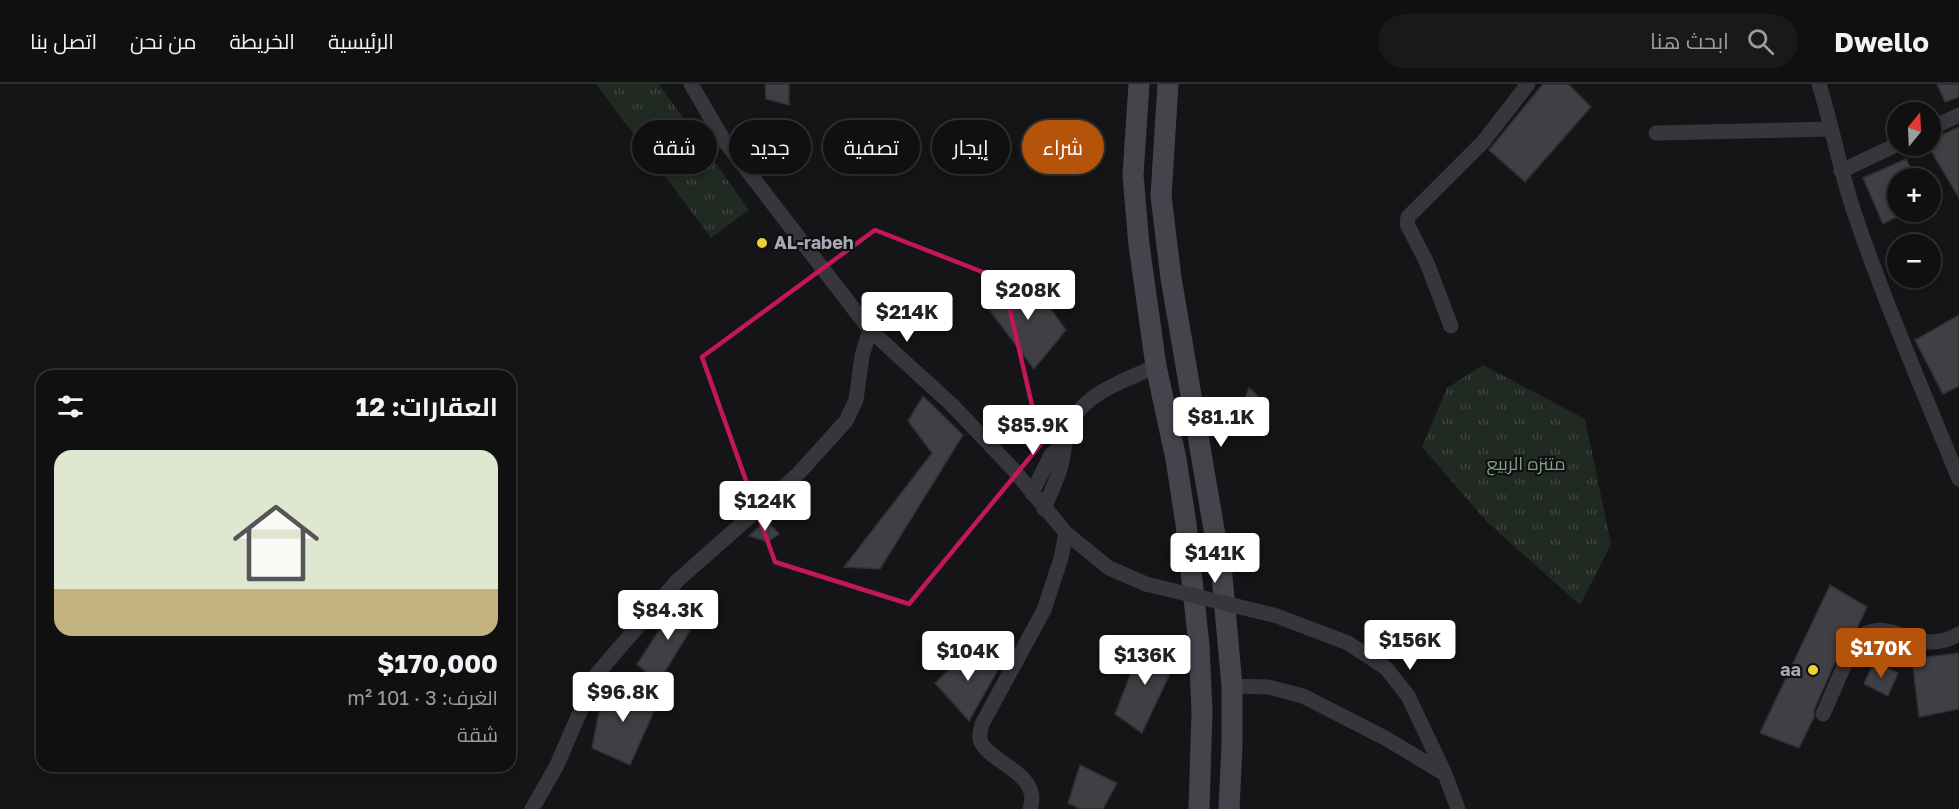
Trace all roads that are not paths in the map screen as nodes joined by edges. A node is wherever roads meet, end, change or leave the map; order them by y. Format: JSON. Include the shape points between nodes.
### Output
{"nodes":[{"id":1,"x":691,"y":84,"type":"edge"},
{"id":2,"x":1139,"y":84,"type":"edge"},
{"id":3,"x":1168,"y":84,"type":"edge"},
{"id":4,"x":1528,"y":84,"type":"edge"},
{"id":5,"x":1819,"y":84,"type":"edge"},
{"id":6,"x":1959,"y":115,"type":"edge"},
{"id":7,"x":1941,"y":124,"type":"edge"},
{"id":8,"x":1830,"y":129,"type":"junction"},
{"id":9,"x":1656,"y":133,"type":"dead end"},
{"id":10,"x":1887,"y":149,"type":"edge"},
{"id":11,"x":1842,"y":171,"type":"junction"},
{"id":12,"x":1451,"y":326,"type":"dead end"},
{"id":13,"x":870,"y":330,"type":"junction"},
{"id":14,"x":1156,"y":366,"type":"junction"},
{"id":15,"x":1063,"y":444,"type":"junction"},
{"id":16,"x":1959,"y":480,"type":"edge"},
{"id":17,"x":1032,"y":493,"type":"junction"},
{"id":18,"x":1044,"y":509,"type":"junction"},
{"id":19,"x":1066,"y":533,"type":"junction"},
{"id":20,"x":1959,"y":634,"type":"edge"},
{"id":21,"x":1232,"y":686,"type":"junction"},
{"id":22,"x":1823,"y":714,"type":"dead end"},
{"id":23,"x":1445,"y":774,"type":"junction"},
{"id":24,"x":532,"y":809,"type":"edge"},
{"id":25,"x":1030,"y":809,"type":"edge"},
{"id":26,"x":1199,"y":809,"type":"edge"},
{"id":27,"x":1229,"y":809,"type":"edge"},
{"id":28,"x":1458,"y":809,"type":"edge"}],
"edges":[{"from":1,"to":13,"type":"street","via":[[723,139]]},
{"from":2,"to":14,"type":"main road","via":[[1133,175]]},
{"from":3,"to":21,"type":"main road","via":[[1161,196],[1171,278],[1222,576]]},
{"from":4,"to":12,"type":"street","via":[[1483,142],[1408,217],[1407,225],[1427,263]]},
{"from":5,"to":8,"type":"street"},
{"from":6,"to":7,"type":"street"},
{"from":8,"to":9,"type":"street"},
{"from":8,"to":11,"type":"street"},
{"from":10,"to":11,"type":"street"},
{"from":11,"to":16,"type":"street","via":[[1908,357]]},
{"from":13,"to":17,"type":"street","via":[[952,405]]},
{"from":13,"to":24,"type":"street","via":[[856,400],[846,421],[798,474],[677,581],[596,675],[557,765]]},
{"from":14,"to":15,"type":"street","via":[[1106,389],[1088,402],[1072,421]]},
{"from":14,"to":26,"type":"main road","via":[[1183,502],[1199,645]]},
{"from":15,"to":17,"type":"street","via":[[1051,455]]},
{"from":15,"to":18,"type":"street","via":[[1060,468]]},
{"from":17,"to":18,"type":"street"},
{"from":18,"to":19,"type":"street"},
{"from":19,"to":23,"type":"street","bridge":true,"via":[[1110,568],[1146,584],[1277,616],[1348,643],[1386,668],[1408,696]]},
{"from":19,"to":25,"type":"street","via":[[1044,610],[980,732],[985,748],[1012,768],[1029,788],[1033,802]]},
{"from":20,"to":22,"type":"street","via":[[1934,642],[1883,630],[1863,634],[1855,641]]},
{"from":21,"to":23,"type":"street","via":[[1268,687],[1303,696]]},
{"from":21,"to":27,"type":"main road"},
{"from":23,"to":28,"type":"street"}]}
